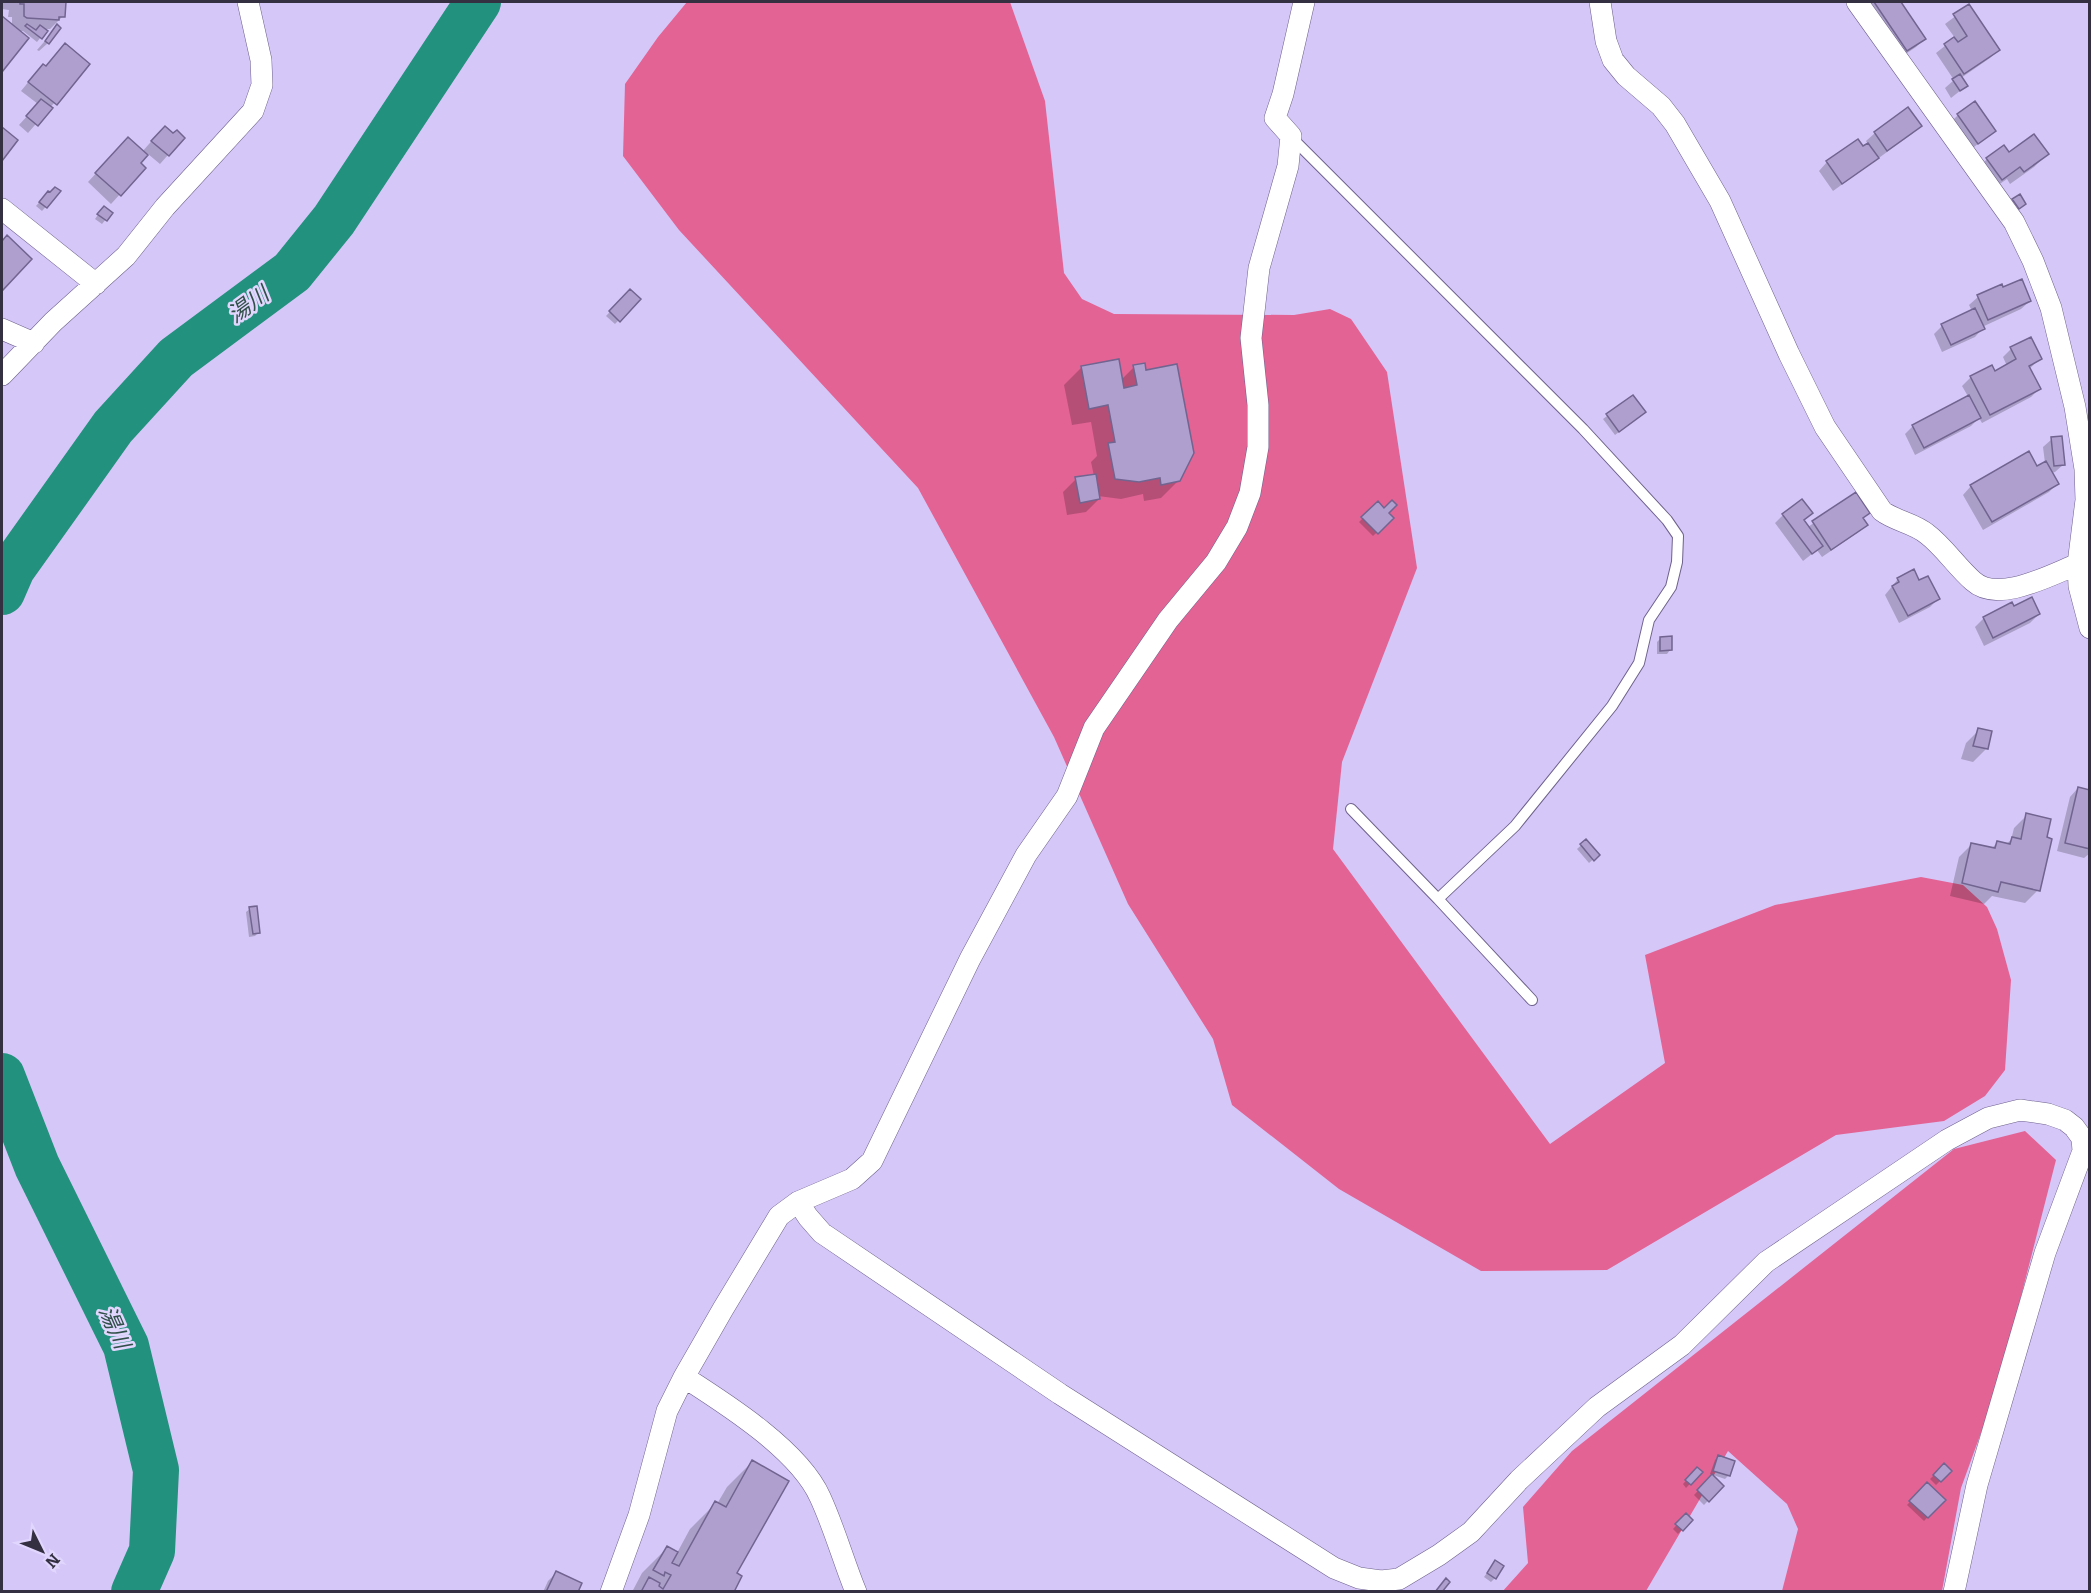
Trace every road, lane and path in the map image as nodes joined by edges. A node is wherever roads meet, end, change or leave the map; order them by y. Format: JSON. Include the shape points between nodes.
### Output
{"nodes":[{"id":1,"x":248,"y":2,"type":"edge"},
{"id":2,"x":1304,"y":2,"type":"edge"},
{"id":3,"x":1600,"y":2,"type":"edge"},
{"id":4,"x":1857,"y":2,"type":"edge"},
{"id":5,"x":1291,"y":136,"type":"junction"},
{"id":6,"x":2,"y":209,"type":"edge"},
{"id":7,"x":96,"y":284,"type":"junction"},
{"id":8,"x":2,"y":329,"type":"edge"},
{"id":9,"x":34,"y":343,"type":"junction"},
{"id":10,"x":2,"y":375,"type":"edge"},
{"id":11,"x":2078,"y":564,"type":"junction"},
{"id":12,"x":2090,"y":628,"type":"edge"},
{"id":13,"x":1351,"y":809,"type":"dead end"},
{"id":14,"x":1438,"y":899,"type":"junction"},
{"id":15,"x":1532,"y":1000,"type":"dead end"},
{"id":16,"x":798,"y":1202,"type":"junction"},
{"id":17,"x":684,"y":1377,"type":"junction"},
{"id":18,"x":611,"y":1592,"type":"edge"},
{"id":19,"x":856,"y":1592,"type":"edge"},
{"id":20,"x":1954,"y":1592,"type":"edge"}],
"edges":[{"from":1,"to":7,"type":"street","via":[[262,69],[262,85],[253,111],[126,256]]},
{"from":2,"to":5,"type":"street","via":[[1275,118]]},
{"from":3,"to":11,"type":"street","via":[[1613,60],[1675,124],[1720,201],[1825,427],[1882,511],[1926,532],[1984,588],[1998,591],[2022,585]]},
{"from":4,"to":11,"type":"street","via":[[2014,222],[2048,299],[2075,407],[2085,469],[2086,500]]},
{"from":5,"to":14,"type":"lane","via":[[1583,429],[1668,519],[1678,536],[1671,587],[1649,621],[1638,663],[1612,706],[1515,826]]},
{"from":5,"to":16,"type":"street","via":[[1288,166],[1259,268],[1251,338],[1258,447],[1250,493],[1237,527],[1216,562],[1168,620],[1094,728],[1067,796],[1026,855],[970,959],[872,1161],[852,1179]]},
{"from":6,"to":7,"type":"street"},
{"from":7,"to":9,"type":"street"},
{"from":8,"to":9,"type":"street"},
{"from":9,"to":10,"type":"street"},
{"from":11,"to":12,"type":"street","via":[[2079,586]]},
{"from":13,"to":14,"type":"lane"},
{"from":14,"to":15,"type":"lane"},
{"from":16,"to":17,"type":"street","via":[[779,1216]]},
{"from":16,"to":20,"type":"street","via":[[822,1233],[1060,1394],[1334,1568],[1381,1581],[1399,1579],[1471,1533],[1519,1480],[1597,1407],[1682,1345],[1766,1262],[1947,1140],[1988,1118],[2020,1110],[2048,1114],[2074,1127],[2082,1138],[2083,1151],[2045,1253],[1983,1463]]},
{"from":17,"to":18,"type":"street","via":[[667,1411],[639,1515]]},
{"from":17,"to":19,"type":"street","via":[[736,1410],[789,1455],[809,1478],[820,1495]]}]}
